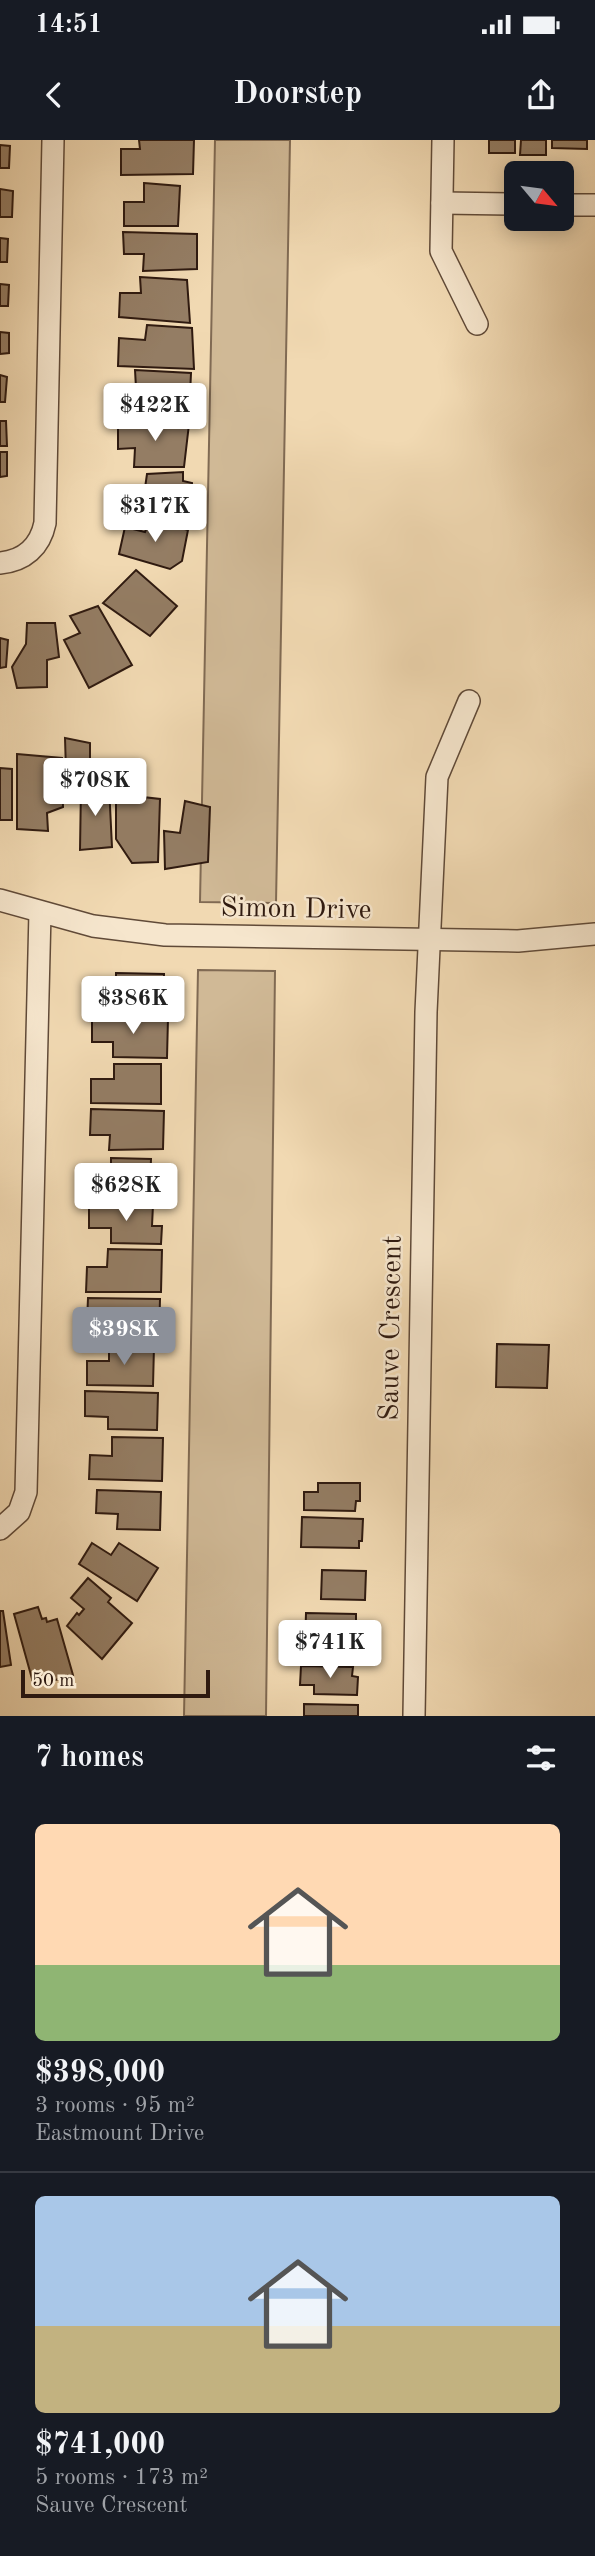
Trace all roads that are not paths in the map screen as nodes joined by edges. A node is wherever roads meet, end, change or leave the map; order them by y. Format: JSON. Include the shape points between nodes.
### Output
{"nodes":[{"id":1,"x":53,"y":140,"type":"edge"},
{"id":2,"x":443,"y":140,"type":"edge"},
{"id":3,"x":442,"y":203,"type":"junction"},
{"id":4,"x":504,"y":204,"type":"edge"},
{"id":5,"x":574,"y":205,"type":"edge"},
{"id":6,"x":595,"y":205,"type":"edge"},
{"id":7,"x":477,"y":324,"type":"dead end"},
{"id":8,"x":0,"y":563,"type":"edge"},
{"id":9,"x":469,"y":701,"type":"dead end"},
{"id":10,"x":0,"y":900,"type":"edge"},
{"id":11,"x":40,"y":912,"type":"junction"},
{"id":12,"x":595,"y":934,"type":"edge"},
{"id":13,"x":429,"y":941,"type":"junction"},
{"id":14,"x":0,"y":1529,"type":"edge"},
{"id":15,"x":414,"y":1716,"type":"edge"}],
"edges":[{"from":1,"to":8,"type":"street","via":[[45,523],[29,553]]},
{"from":2,"to":3,"type":"street"},
{"from":3,"to":4,"type":"street"},
{"from":3,"to":7,"type":"street","via":[[441,251]]},
{"from":5,"to":6,"type":"street"},
{"from":9,"to":13,"type":"street","name":"Sauve Crescent","via":[[437,777]]},
{"from":10,"to":11,"type":"street","name":"Simon Drive"},
{"from":11,"to":13,"type":"street","name":"Simon Drive","via":[[147,934]]},
{"from":11,"to":14,"type":"street","via":[[26,1492],[19,1512]]},
{"from":12,"to":13,"type":"street","name":"Simon Drive","via":[[518,941]]},
{"from":13,"to":15,"type":"street","name":"Sauve Crescent"}]}
